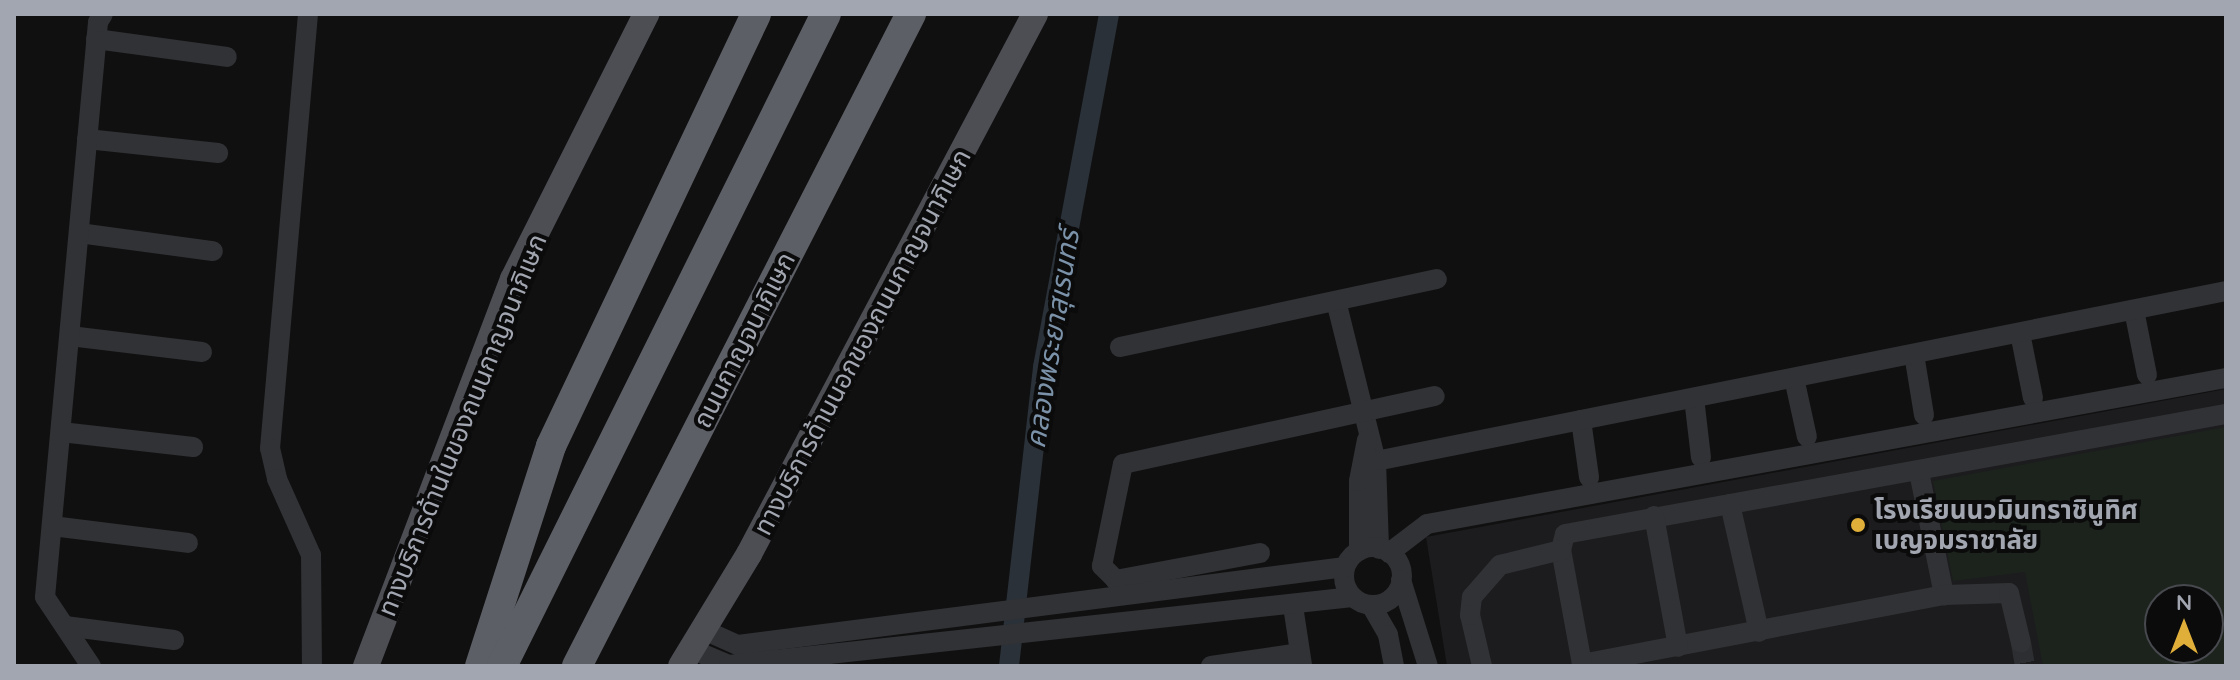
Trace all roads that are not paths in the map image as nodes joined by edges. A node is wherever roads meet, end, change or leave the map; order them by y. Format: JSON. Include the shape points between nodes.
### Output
{"nodes":[{"id":1,"x":103,"y":14,"type":"edge"},
{"id":2,"x":308,"y":14,"type":"edge"},
{"id":3,"x":646,"y":14,"type":"edge"},
{"id":4,"x":756,"y":14,"type":"edge"},
{"id":5,"x":826,"y":14,"type":"edge"},
{"id":6,"x":911,"y":14,"type":"edge"},
{"id":7,"x":1035,"y":14,"type":"edge"},
{"id":8,"x":96,"y":39,"type":"junction"},
{"id":9,"x":227,"y":57,"type":"dead end"},
{"id":10,"x":87,"y":139,"type":"junction"},
{"id":11,"x":218,"y":153,"type":"dead end"},
{"id":12,"x":79,"y":233,"type":"junction"},
{"id":13,"x":213,"y":251,"type":"dead end"},
{"id":14,"x":1437,"y":279,"type":"dead end"},
{"id":15,"x":2226,"y":291,"type":"edge"},
{"id":16,"x":1336,"y":301,"type":"junction"},
{"id":17,"x":2134,"y":310,"type":"junction"},
{"id":18,"x":2020,"y":333,"type":"junction"},
{"id":19,"x":70,"y":336,"type":"junction"},
{"id":20,"x":1120,"y":347,"type":"dead end"},
{"id":21,"x":202,"y":352,"type":"dead end"},
{"id":22,"x":1914,"y":354,"type":"junction"},
{"id":23,"x":2147,"y":375,"type":"dead end"},
{"id":24,"x":1794,"y":378,"type":"junction"},
{"id":25,"x":2226,"y":378,"type":"edge"},
{"id":26,"x":1435,"y":396,"type":"dead end"},
{"id":27,"x":1694,"y":398,"type":"junction"},
{"id":28,"x":2033,"y":398,"type":"dead end"},
{"id":29,"x":1361,"y":412,"type":"junction"},
{"id":30,"x":2226,"y":414,"type":"edge"},
{"id":31,"x":1924,"y":415,"type":"dead end"},
{"id":32,"x":1581,"y":420,"type":"junction"},
{"id":33,"x":61,"y":432,"type":"junction"},
{"id":34,"x":1807,"y":437,"type":"dead end"},
{"id":35,"x":1367,"y":440,"type":"junction"},
{"id":36,"x":193,"y":447,"type":"dead end"},
{"id":37,"x":1701,"y":458,"type":"dead end"},
{"id":38,"x":1376,"y":461,"type":"junction"},
{"id":39,"x":1919,"y":472,"type":"junction"},
{"id":40,"x":1589,"y":477,"type":"dead end"},
{"id":41,"x":1730,"y":504,"type":"junction"},
{"id":42,"x":1654,"y":516,"type":"junction"},
{"id":43,"x":52,"y":526,"type":"junction"},
{"id":44,"x":188,"y":543,"type":"dead end"},
{"id":45,"x":1561,"y":550,"type":"junction"},
{"id":46,"x":1260,"y":553,"type":"dead end"},
{"id":47,"x":1368,"y":555,"type":"junction"},
{"id":48,"x":1401,"y":580,"type":"junction"},
{"id":49,"x":1944,"y":595,"type":"junction"},
{"id":50,"x":1144,"y":596,"type":"junction"},
{"id":51,"x":1362,"y":601,"type":"junction"},
{"id":52,"x":1293,"y":606,"type":"junction"},
{"id":53,"x":1146,"y":622,"type":"junction"},
{"id":54,"x":65,"y":626,"type":"junction"},
{"id":55,"x":885,"y":628,"type":"junction"},
{"id":56,"x":1759,"y":632,"type":"junction"},
{"id":57,"x":174,"y":640,"type":"dead end"},
{"id":58,"x":2021,"y":643,"type":"tunnel mouth"},
{"id":59,"x":1678,"y":647,"type":"junction"},
{"id":60,"x":692,"y":648,"type":"edge"},
{"id":61,"x":885,"y":650,"type":"junction"},
{"id":62,"x":1301,"y":660,"type":"edge"},
{"id":63,"x":1582,"y":665,"type":"edge"},
{"id":64,"x":91,"y":666,"type":"edge"},
{"id":65,"x":312,"y":666,"type":"edge"},
{"id":66,"x":366,"y":666,"type":"edge"},
{"id":67,"x":480,"y":666,"type":"edge"},
{"id":68,"x":502,"y":666,"type":"edge"},
{"id":69,"x":577,"y":666,"type":"edge"},
{"id":70,"x":1211,"y":666,"type":"edge"},
{"id":71,"x":1394,"y":666,"type":"edge"},
{"id":72,"x":1428,"y":666,"type":"edge"},
{"id":73,"x":1482,"y":666,"type":"edge"}],
"edges":[{"from":1,"to":8,"type":"street"},
{"from":2,"to":65,"type":"street","via":[[270,448],[277,479],[311,555]]},
{"from":3,"to":66,"type":"main road","name":"ทางบริการด้านในของถนนกาญจนาภิเษก","via":[[513,279]]},
{"from":4,"to":67,"type":"highway","via":[[551,446]]},
{"from":5,"to":68,"type":"highway"},
{"from":6,"to":69,"type":"highway","name":"ถนนกาญจนาภิเษก"},
{"from":7,"to":60,"type":"main road","name":"ทางบริการด้านนอกของถนนกาญจนาภิเษก","via":[[749,554]]},
{"from":8,"to":9,"type":"street"},
{"from":8,"to":10,"type":"street"},
{"from":10,"to":11,"type":"street"},
{"from":10,"to":12,"type":"street"},
{"from":12,"to":13,"type":"street"},
{"from":12,"to":19,"type":"street"},
{"from":14,"to":16,"type":"street"},
{"from":15,"to":17,"type":"street"},
{"from":16,"to":20,"type":"street"},
{"from":16,"to":29,"type":"street"},
{"from":17,"to":18,"type":"street"},
{"from":17,"to":23,"type":"street"},
{"from":18,"to":22,"type":"street"},
{"from":18,"to":28,"type":"street"},
{"from":19,"to":21,"type":"street"},
{"from":19,"to":33,"type":"street"},
{"from":22,"to":24,"type":"street"},
{"from":22,"to":31,"type":"street"},
{"from":24,"to":27,"type":"street"},
{"from":24,"to":34,"type":"street"},
{"from":25,"to":47,"type":"street","via":[[1427,524]]},
{"from":26,"to":29,"type":"street"},
{"from":27,"to":32,"type":"street"},
{"from":27,"to":37,"type":"street"},
{"from":29,"to":35,"type":"street"},
{"from":29,"to":46,"type":"street","via":[[1123,464],[1102,566],[1116,580]]},
{"from":30,"to":39,"type":"street"},
{"from":32,"to":38,"type":"street"},
{"from":32,"to":40,"type":"street"},
{"from":33,"to":36,"type":"street"},
{"from":33,"to":43,"type":"street"},
{"from":35,"to":38,"type":"street"},
{"from":35,"to":47,"type":"street","via":[[1359,481]]},
{"from":38,"to":47,"type":"street"},
{"from":39,"to":41,"type":"street"},
{"from":39,"to":49,"type":"street"},
{"from":41,"to":42,"type":"street"},
{"from":41,"to":56,"type":"street"},
{"from":42,"to":45,"type":"street","via":[[1565,534]]},
{"from":42,"to":59,"type":"street"},
{"from":43,"to":44,"type":"street"},
{"from":43,"to":54,"type":"street","via":[[45,597]]},
{"from":45,"to":63,"type":"street"},
{"from":45,"to":73,"type":"street","via":[[1500,565],[1472,597],[1470,615]]},
{"from":47,"to":48,"type":"street","via":[[1399,565]]},
{"from":47,"to":50,"type":"street"},
{"from":47,"to":51,"type":"street","via":[[1345,583]]},
{"from":48,"to":51,"type":"street","via":[[1394,596]]},
{"from":48,"to":72,"type":"street"},
{"from":49,"to":56,"type":"street"},
{"from":49,"to":58,"type":"street","via":[[2009,593]]},
{"from":50,"to":53,"type":"street"},
{"from":50,"to":55,"type":"street"},
{"from":51,"to":52,"type":"street"},
{"from":51,"to":71,"type":"street","via":[[1388,635]]},
{"from":52,"to":53,"type":"street"},
{"from":52,"to":62,"type":"street"},
{"from":53,"to":61,"type":"street"},
{"from":54,"to":57,"type":"street"},
{"from":54,"to":64,"type":"street"},
{"from":55,"to":60,"type":"street"},
{"from":55,"to":61,"type":"street"},
{"from":56,"to":59,"type":"street"},
{"from":59,"to":63,"type":"street"},
{"from":60,"to":61,"type":"street","via":[[729,665]]},
{"from":62,"to":70,"type":"street"}]}
